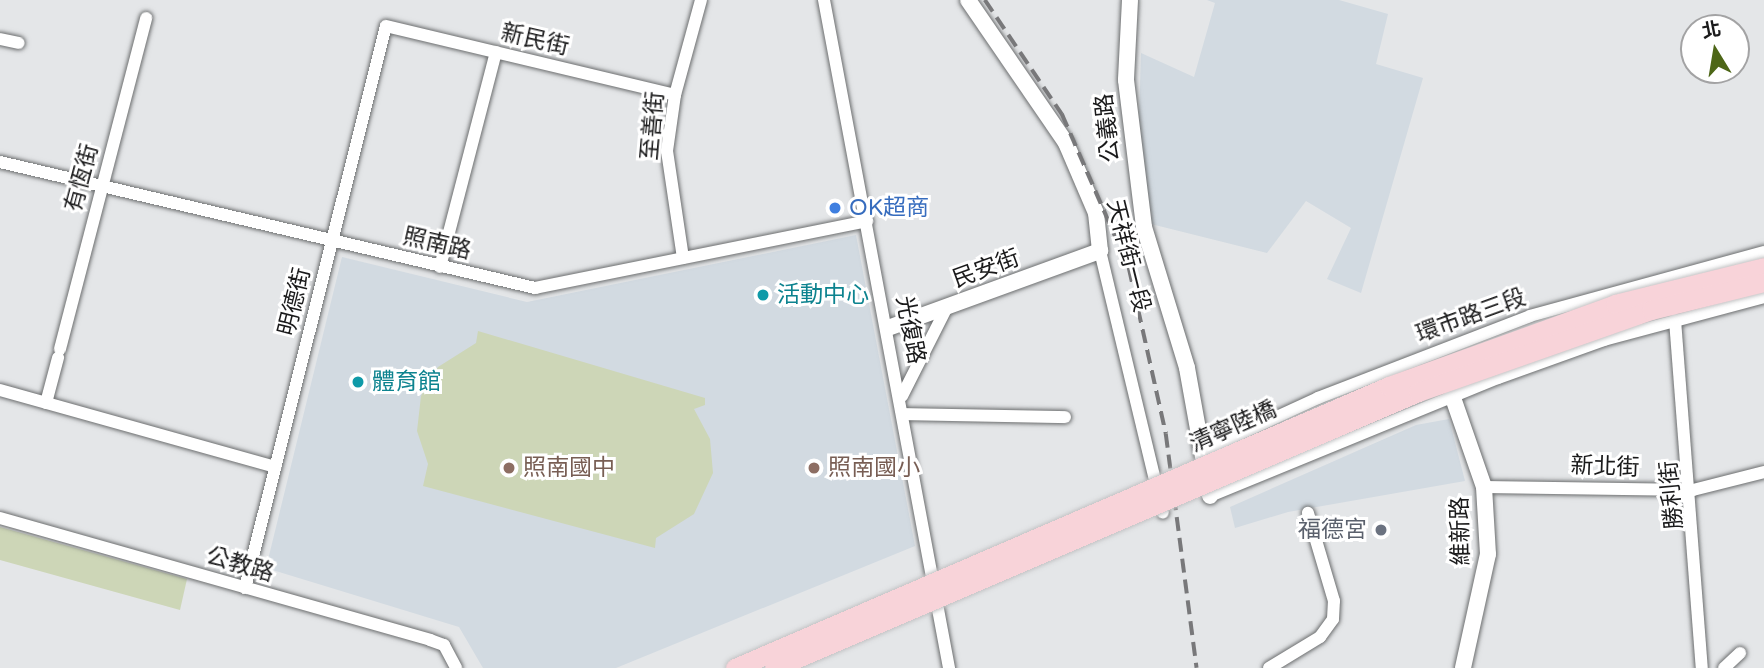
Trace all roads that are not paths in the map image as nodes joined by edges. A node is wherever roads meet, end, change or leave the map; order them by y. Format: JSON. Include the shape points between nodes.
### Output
{"nodes":[{"id":1,"x":701,"y":0,"type":"edge"},
{"id":2,"x":824,"y":0,"type":"edge"},
{"id":3,"x":968,"y":0,"type":"edge"},
{"id":4,"x":1130,"y":3,"type":"edge"},
{"id":5,"x":146,"y":18,"type":"dead end"},
{"id":6,"x":386,"y":26,"type":"joint"},
{"id":7,"x":0,"y":38,"type":"edge"},
{"id":8,"x":19,"y":43,"type":"dead end"},
{"id":9,"x":496,"y":52,"type":"junction"},
{"id":10,"x":674,"y":95,"type":"junction"},
{"id":11,"x":0,"y":162,"type":"edge"},
{"id":12,"x":102,"y":186,"type":"junction"},
{"id":13,"x":867,"y":221,"type":"junction"},
{"id":14,"x":331,"y":241,"type":"junction"},
{"id":15,"x":1100,"y":251,"type":"junction"},
{"id":16,"x":1764,"y":252,"type":"edge"},
{"id":17,"x":683,"y":258,"type":"junction"},
{"id":18,"x":440,"y":267,"type":"junction"},
{"id":19,"x":1764,"y":267,"type":"edge"},
{"id":20,"x":1764,"y":282,"type":"edge"},
{"id":21,"x":1764,"y":297,"type":"edge"},
{"id":22,"x":947,"y":307,"type":"junction"},
{"id":23,"x":1675,"y":320,"type":"junction"},
{"id":24,"x":888,"y":328,"type":"junction"},
{"id":25,"x":1484,"y":334,"type":"junction"},
{"id":26,"x":1502,"y":377,"type":"junction"},
{"id":27,"x":0,"y":390,"type":"edge"},
{"id":28,"x":1452,"y":395,"type":"junction"},
{"id":29,"x":901,"y":396,"type":"junction"},
{"id":30,"x":46,"y":402,"type":"junction"},
{"id":31,"x":905,"y":414,"type":"junction"},
{"id":32,"x":1065,"y":417,"type":"dead end"},
{"id":33,"x":1203,"y":451,"type":"junction"},
{"id":34,"x":275,"y":467,"type":"junction"},
{"id":35,"x":1764,"y":472,"type":"edge"},
{"id":36,"x":1483,"y":487,"type":"junction"},
{"id":37,"x":1693,"y":491,"type":"junction"},
{"id":38,"x":1210,"y":496,"type":"joint"},
{"id":39,"x":1163,"y":513,"type":"dead end"},
{"id":40,"x":1308,"y":513,"type":"dead end"},
{"id":41,"x":0,"y":518,"type":"edge"},
{"id":42,"x":245,"y":588,"type":"junction"},
{"id":43,"x":1740,"y":653,"type":"dead end"},
{"id":44,"x":456,"y":668,"type":"edge"},
{"id":45,"x":735,"y":668,"type":"edge"},
{"id":46,"x":774,"y":668,"type":"edge"},
{"id":47,"x":949,"y":668,"type":"edge"},
{"id":48,"x":1269,"y":668,"type":"edge"},
{"id":49,"x":1463,"y":668,"type":"edge"},
{"id":50,"x":1702,"y":668,"type":"edge"},
{"id":51,"x":1724,"y":668,"type":"edge"}],
"edges":[{"from":1,"to":10,"type":"street","name":"至善街"},
{"from":2,"to":13,"type":"street","name":"光復路"},
{"from":3,"to":15,"type":"street","name":"天祥街一段","via":[[1066,143],[1097,214]]},
{"from":4,"to":33,"type":"street","name":"公義路","via":[[1126,80],[1149,244],[1182,348]]},
{"from":5,"to":12,"type":"street","name":"有恆街"},
{"from":6,"to":9,"type":"street","name":"新民街"},
{"from":6,"to":14,"type":"street","name":"明德街"},
{"from":7,"to":8,"type":"street"},
{"from":9,"to":10,"type":"street","name":"新民街"},
{"from":9,"to":18,"type":"street"},
{"from":10,"to":17,"type":"street","name":"至善街","via":[[667,151]]},
{"from":11,"to":12,"type":"street","name":"照南路"},
{"from":12,"to":14,"type":"street","name":"照南路"},
{"from":12,"to":30,"type":"street","name":"有恆街"},
{"from":13,"to":17,"type":"street","name":"照南路"},
{"from":13,"to":24,"type":"street","name":"光復路"},
{"from":14,"to":18,"type":"street","name":"照南路"},
{"from":14,"to":34,"type":"street","name":"明德街"},
{"from":15,"to":22,"type":"street","name":"民安街"},
{"from":15,"to":39,"type":"street","name":"天祥街一段"},
{"from":16,"to":25,"type":"street","name":"環市路三段","via":[[1651,278]]},
{"from":17,"to":18,"type":"street","name":"照南路","via":[[535,288]]},
{"from":19,"to":45,"type":"main road","name":"清寧陸橋","bridge":true,"via":[[1615,304],[1389,386]]},
{"from":20,"to":46,"type":"main road","name":"清寧陸橋","bridge":true,"via":[[1651,310],[1418,392]]},
{"from":21,"to":23,"type":"street"},
{"from":22,"to":24,"type":"street","name":"民安街"},
{"from":22,"to":29,"type":"street"},
{"from":23,"to":26,"type":"street"},
{"from":23,"to":37,"type":"street","name":"勝利街"},
{"from":24,"to":29,"type":"street","name":"光復路"},
{"from":25,"to":26,"type":"street"},
{"from":25,"to":33,"type":"street","name":"環市路三段","via":[[1318,398]]},
{"from":26,"to":28,"type":"street"},
{"from":27,"to":30,"type":"street"},
{"from":28,"to":36,"type":"street","name":"維新路"},
{"from":28,"to":38,"type":"street"},
{"from":29,"to":31,"type":"street","name":"光復路"},
{"from":30,"to":34,"type":"street"},
{"from":31,"to":32,"type":"street"},
{"from":31,"to":47,"type":"street","name":"光復路"},
{"from":33,"to":38,"type":"street","name":"公義路"},
{"from":34,"to":42,"type":"street","name":"明德街"},
{"from":35,"to":37,"type":"street","name":"新北街"},
{"from":36,"to":37,"type":"street","name":"新北街"},
{"from":36,"to":49,"type":"street","name":"維新路","via":[[1488,554]]},
{"from":37,"to":50,"type":"street","name":"勝利街"},
{"from":40,"to":48,"type":"street","via":[[1334,600],[1333,619],[1320,637]]},
{"from":41,"to":42,"type":"street","name":"公教路"},
{"from":42,"to":44,"type":"street","name":"公教路","via":[[430,639],[444,645]]},
{"from":43,"to":51,"type":"street"}]}
